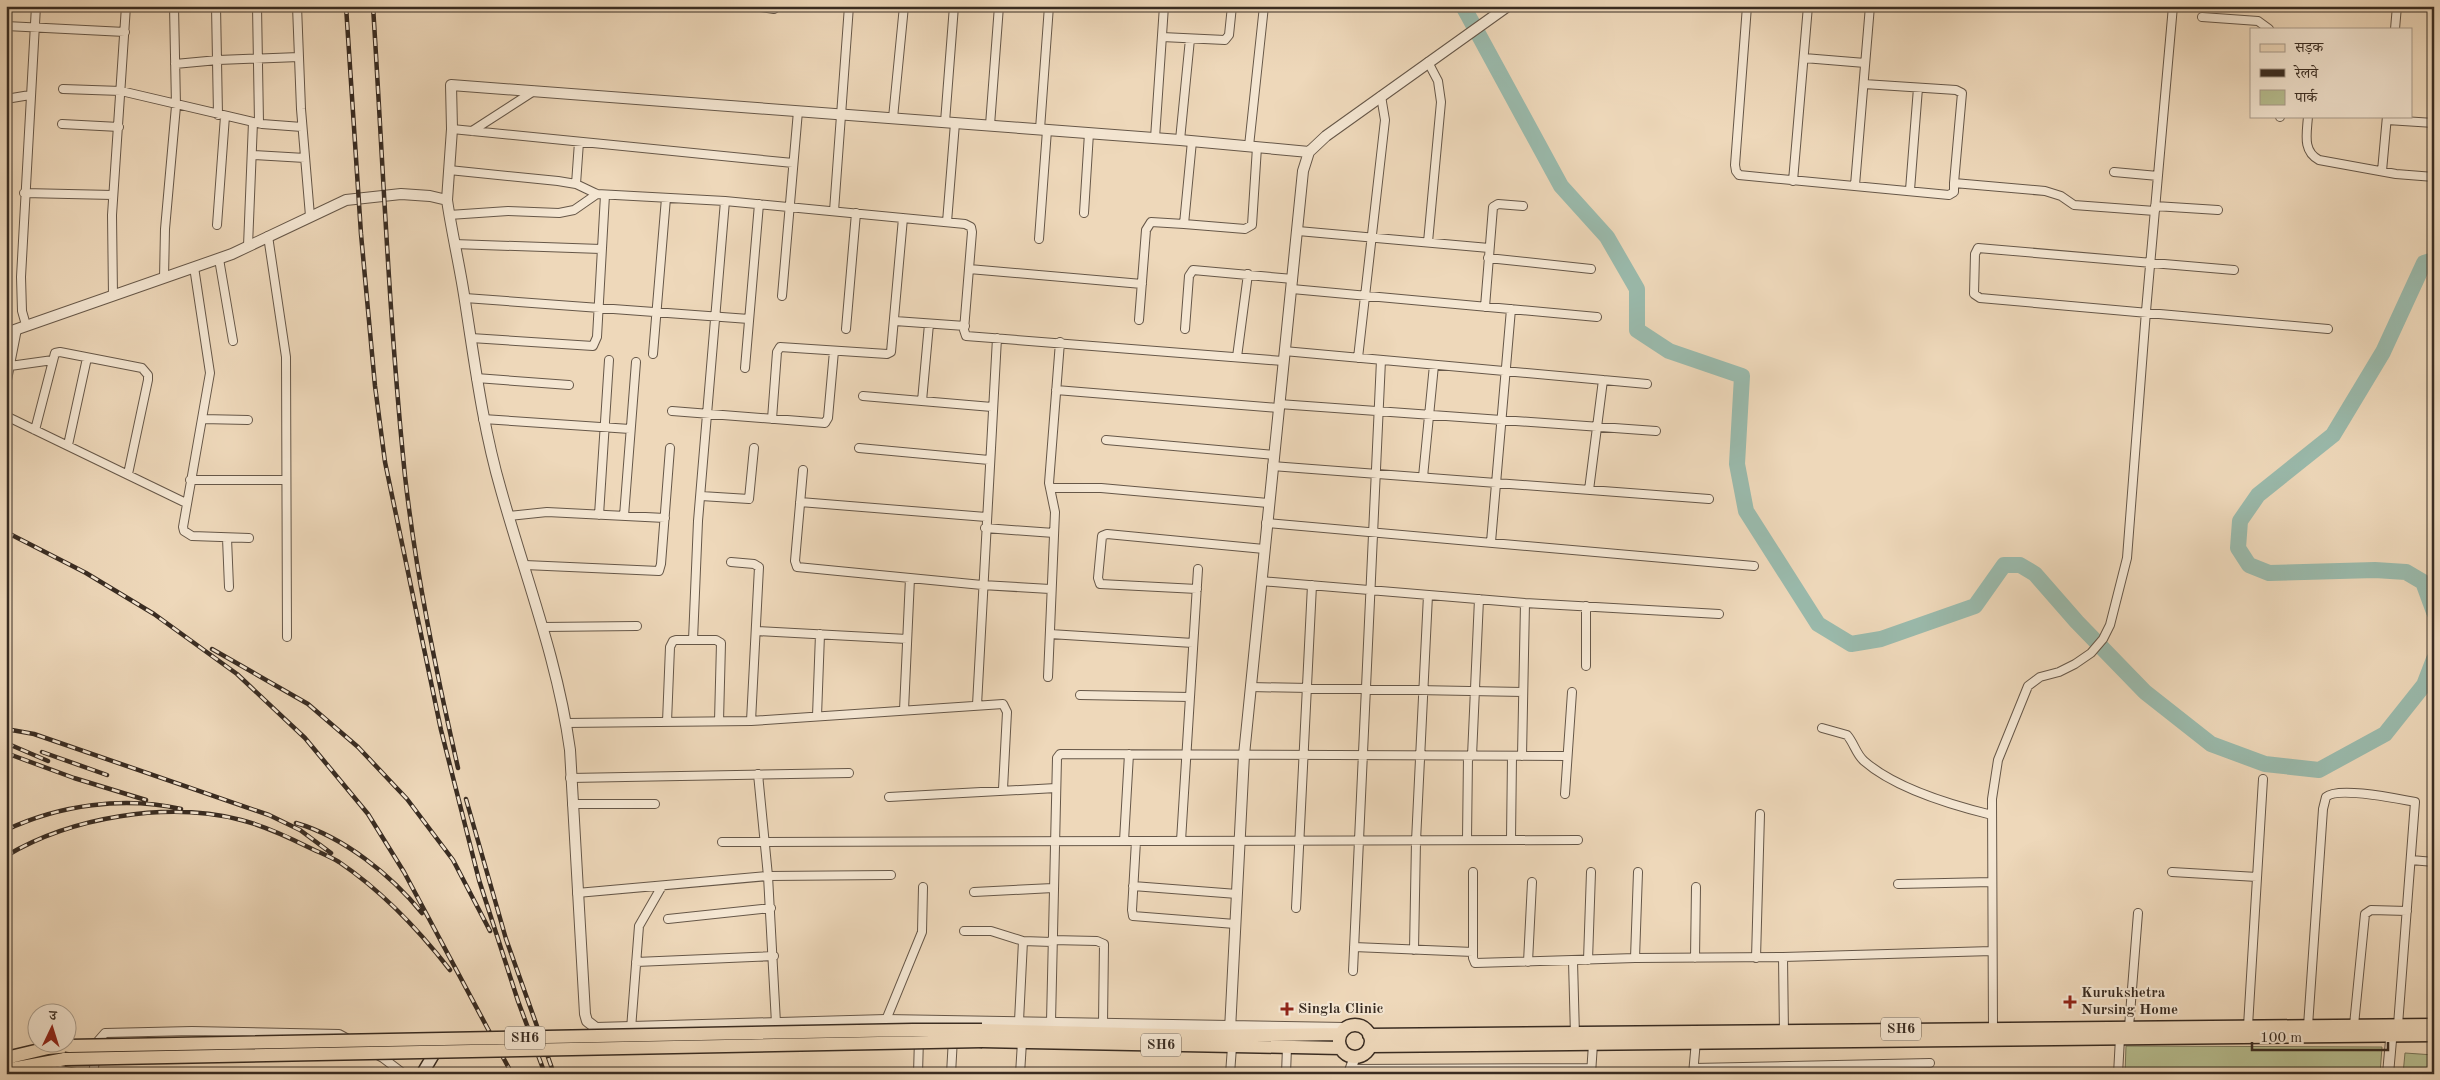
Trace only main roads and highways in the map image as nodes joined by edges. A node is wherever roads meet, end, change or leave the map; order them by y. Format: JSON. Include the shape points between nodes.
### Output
{"nodes":[{"id":1,"x":2434,"y":1025,"type":"edge"},
{"id":2,"x":2394,"y":1029,"type":"junction"},
{"id":3,"x":1343,"y":1031,"type":"junction"},
{"id":4,"x":1993,"y":1034,"type":"junction"},
{"id":5,"x":982,"y":1035,"type":"junction"},
{"id":6,"x":2434,"y":1035,"type":"edge"},
{"id":7,"x":1231,"y":1036,"type":"junction"},
{"id":8,"x":1696,"y":1037,"type":"junction"},
{"id":9,"x":1575,"y":1038,"type":"junction"},
{"id":10,"x":1369,"y":1040,"type":"junction"},
{"id":11,"x":1340,"y":1048,"type":"junction"},
{"id":12,"x":435,"y":1052,"type":"junction"},
{"id":13,"x":6,"y":1058,"type":"edge"},
{"id":14,"x":1352,"y":1066,"type":"edge"},
{"id":15,"x":6,"y":1070,"type":"edge"},
{"id":16,"x":32,"y":1071,"type":"edge"},
{"id":17,"x":422,"y":1074,"type":"edge"}],
"edges":[{"from":1,"to":2,"type":"main road","number":"SH6"},
{"from":2,"to":4,"type":"main road","number":"SH6","via":[[2120,1038]]},
{"from":2,"to":4,"type":"main road","number":"SH6","via":[[2354,1026],[2129,1027]]},
{"from":2,"to":6,"type":"main road","number":"SH6"},
{"from":3,"to":7,"type":"main road","number":"SH6"},
{"from":3,"to":10,"type":"main road","number":"SH6","via":[[1357,1026]]},
{"from":3,"to":11,"type":"main road"},
{"from":4,"to":8,"type":"main road","number":"SH6"},
{"from":5,"to":7,"type":"main road","number":"SH6"},
{"from":5,"to":7,"type":"main road","number":"SH6","via":[[1022,1042]]},
{"from":5,"to":12,"type":"main road","number":"SH6","bridge":true},
{"from":5,"to":13,"type":"main road","number":"SH6","bridge":true,"via":[[69,1046]]},
{"from":7,"to":11,"type":"main road","number":"SH6","via":[[1287,1047]]},
{"from":8,"to":9,"type":"main road","number":"SH6"},
{"from":8,"to":9,"type":"main road","number":"SH6","via":[[1593,1044]]},
{"from":9,"to":10,"type":"main road","number":"SH6"},
{"from":10,"to":14,"type":"main road","via":[[1366,1052]]},
{"from":11,"to":14,"type":"main road","number":"SH6"},
{"from":12,"to":16,"type":"main road","number":"SH6","bridge":true,"via":[[65,1059]]},
{"from":12,"to":17,"type":"main road"},
{"from":15,"to":16,"type":"main road","number":"SH6"}]}
